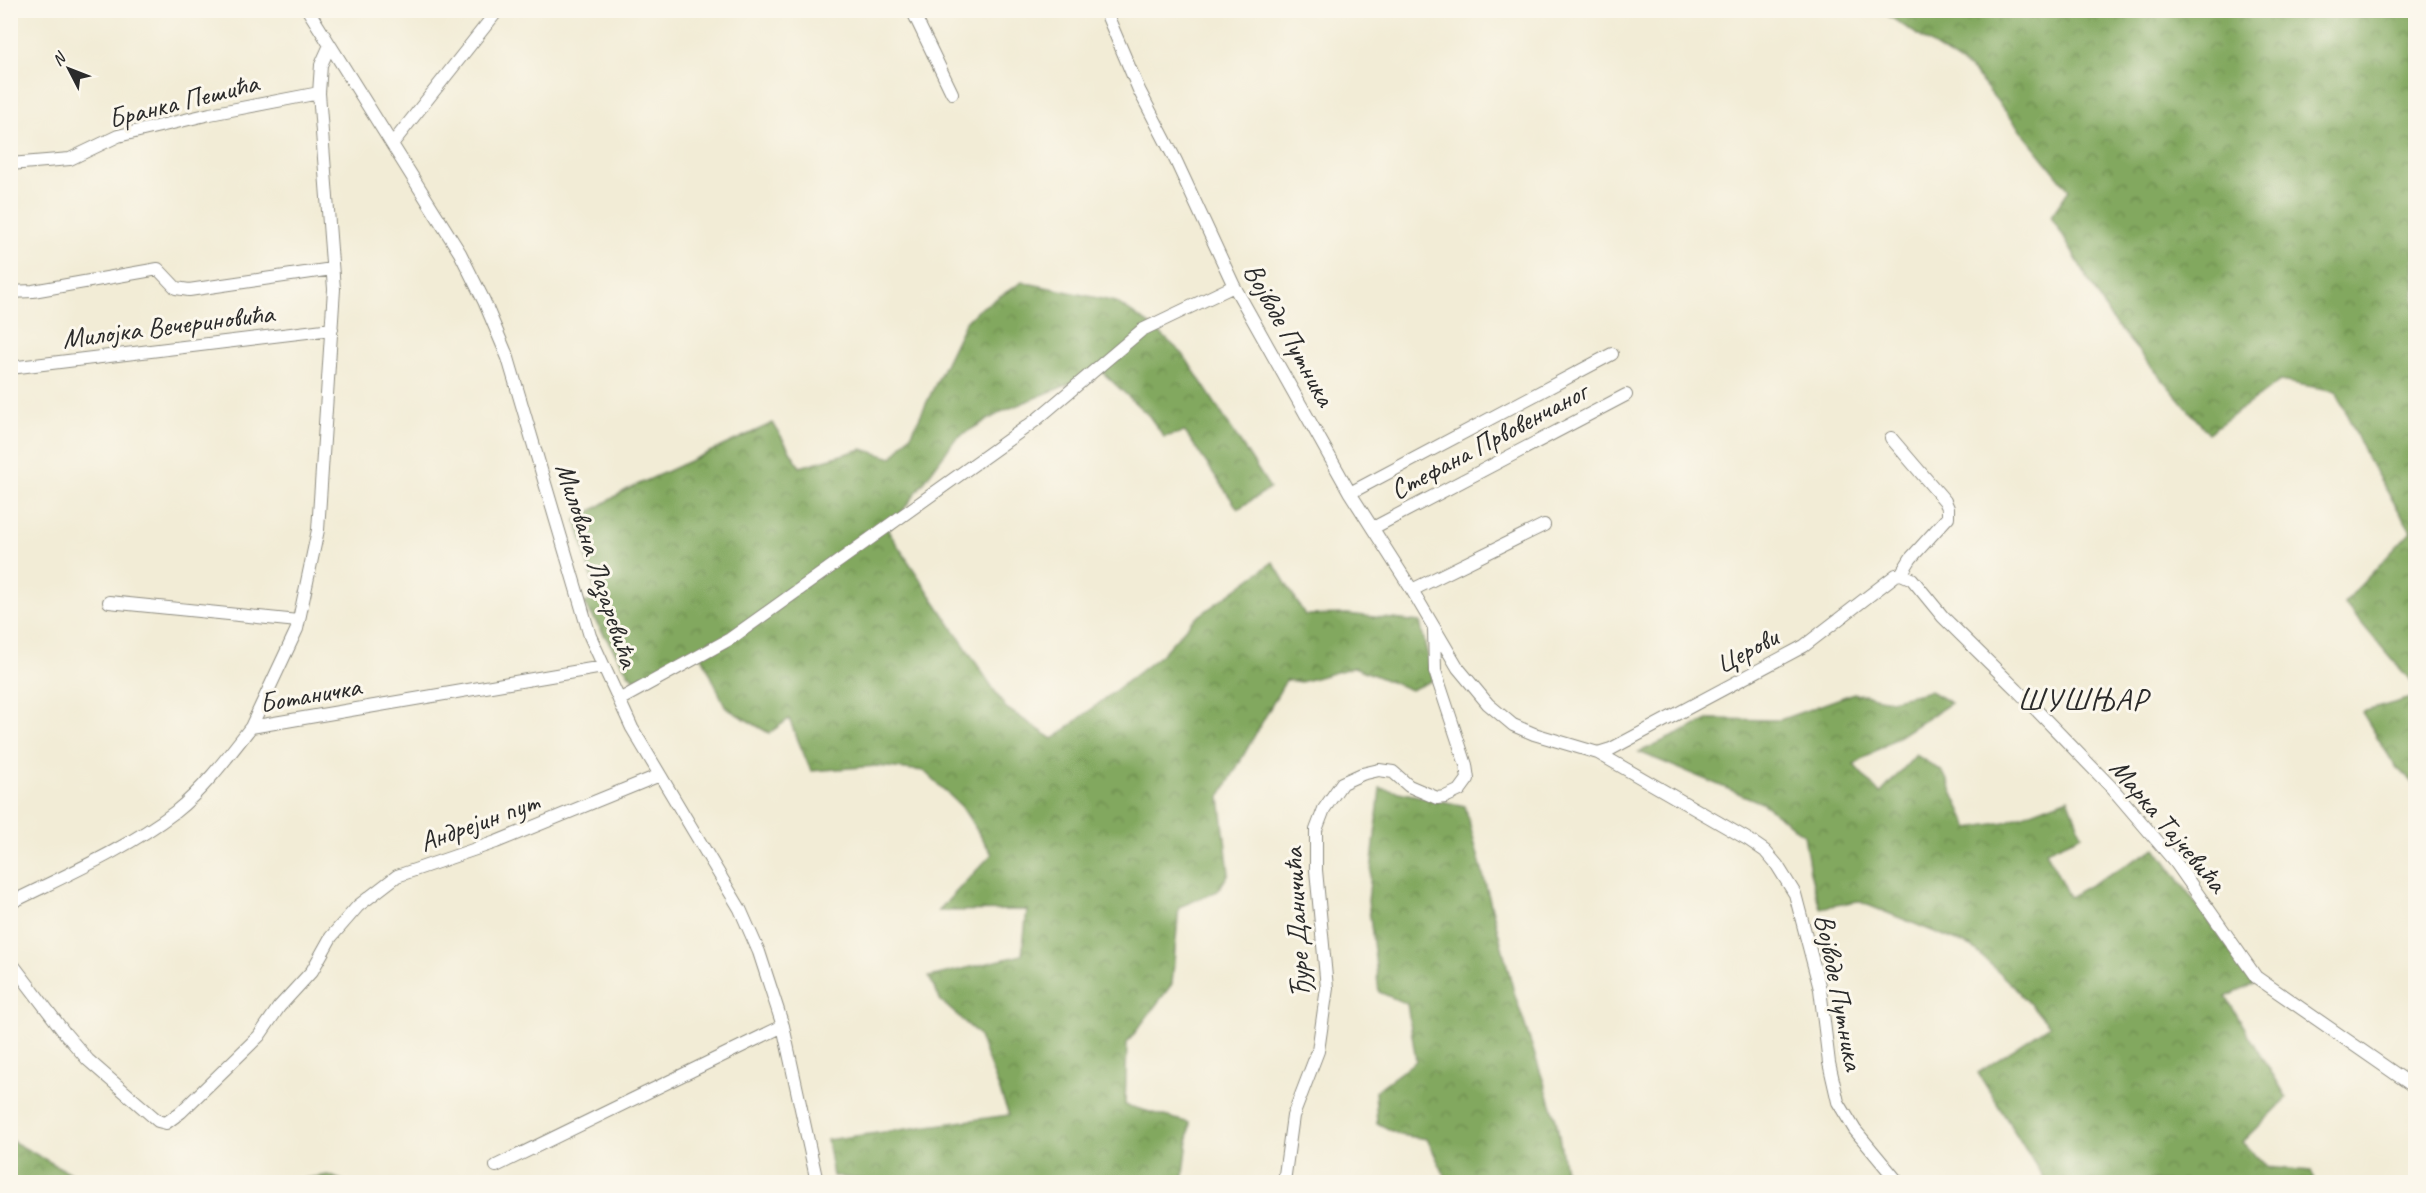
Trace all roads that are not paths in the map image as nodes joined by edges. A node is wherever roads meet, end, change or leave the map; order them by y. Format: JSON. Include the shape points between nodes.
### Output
{"nodes":[{"id":1,"x":308,"y":10,"type":"edge"},
{"id":2,"x":498,"y":10,"type":"edge"},
{"id":3,"x":912,"y":10,"type":"edge"},
{"id":4,"x":1105,"y":10,"type":"edge"},
{"id":5,"x":330,"y":45,"type":"junction"},
{"id":6,"x":319,"y":93,"type":"junction"},
{"id":7,"x":952,"y":93,"type":"dead end"},
{"id":8,"x":392,"y":144,"type":"junction"},
{"id":9,"x":10,"y":164,"type":"edge"},
{"id":10,"x":332,"y":269,"type":"junction"},
{"id":11,"x":1234,"y":286,"type":"junction"},
{"id":12,"x":10,"y":292,"type":"edge"},
{"id":13,"x":332,"y":328,"type":"junction"},
{"id":14,"x":1612,"y":354,"type":"dead end"},
{"id":15,"x":10,"y":368,"type":"edge"},
{"id":16,"x":1626,"y":395,"type":"dead end"},
{"id":17,"x":1891,"y":438,"type":"dead end"},
{"id":18,"x":1350,"y":493,"type":"junction"},
{"id":19,"x":1544,"y":525,"type":"dead end"},
{"id":20,"x":1373,"y":528,"type":"junction"},
{"id":21,"x":1901,"y":574,"type":"junction"},
{"id":22,"x":1412,"y":590,"type":"junction"},
{"id":23,"x":109,"y":602,"type":"dead end"},
{"id":24,"x":298,"y":621,"type":"junction"},
{"id":25,"x":1434,"y":626,"type":"junction"},
{"id":26,"x":603,"y":667,"type":"junction"},
{"id":27,"x":619,"y":700,"type":"junction"},
{"id":28,"x":251,"y":727,"type":"junction"},
{"id":29,"x":1598,"y":753,"type":"junction"},
{"id":30,"x":660,"y":775,"type":"junction"},
{"id":31,"x":10,"y":903,"type":"edge"},
{"id":32,"x":10,"y":961,"type":"edge"},
{"id":33,"x":783,"y":1026,"type":"junction"},
{"id":34,"x":2415,"y":1088,"type":"edge"},
{"id":35,"x":496,"y":1166,"type":"dead end"},
{"id":36,"x":817,"y":1182,"type":"edge"},
{"id":37,"x":1284,"y":1182,"type":"edge"},
{"id":38,"x":1898,"y":1182,"type":"edge"}],
"edges":[{"from":1,"to":5,"type":"street","name":"Милована Лазаревића"},
{"from":2,"to":8,"type":"street"},
{"from":3,"to":7,"type":"street"},
{"from":4,"to":11,"type":"street","name":"Војводе Путника","via":[[1139,90]]},
{"from":5,"to":6,"type":"street","via":[[321,65]]},
{"from":5,"to":8,"type":"street","name":"Милована Лазаревића"},
{"from":6,"to":9,"type":"street","name":"Бранка Пешића","via":[[118,136],[69,159]]},
{"from":6,"to":10,"type":"street"},
{"from":8,"to":26,"type":"street","name":"Милована Лазаревића","via":[[460,253],[508,358],[579,603]]},
{"from":10,"to":12,"type":"street","via":[[189,290],[176,288],[158,269]]},
{"from":10,"to":13,"type":"street"},
{"from":11,"to":18,"type":"street","name":"Војводе Путника"},
{"from":11,"to":27,"type":"street","via":[[1142,330],[1036,420],[730,639]]},
{"from":13,"to":15,"type":"street","name":"Милојка Вечериновића"},
{"from":13,"to":24,"type":"street","via":[[318,530]]},
{"from":14,"to":18,"type":"street"},
{"from":16,"to":20,"type":"street","name":"Стефана Првовенчаног"},
{"from":17,"to":21,"type":"street","name":"Церови","via":[[1948,508],[1946,522]]},
{"from":18,"to":20,"type":"street","name":"Војводе Путника"},
{"from":19,"to":22,"type":"street"},
{"from":20,"to":22,"type":"street","name":"Војводе Путника"},
{"from":21,"to":29,"type":"street","name":"Церови","via":[[1804,646]]},
{"from":21,"to":34,"type":"street","name":"Марка Тајчевића","via":[[1912,579],[1943,617],[2112,788],[2176,863],[2256,977]]},
{"from":22,"to":25,"type":"street","name":"Војводе Путника"},
{"from":23,"to":24,"type":"street"},
{"from":24,"to":28,"type":"street"},
{"from":25,"to":29,"type":"street","name":"Војводе Путника","via":[[1458,668],[1488,704],[1514,725]]},
{"from":25,"to":37,"type":"street","name":"Ђуре Даничића","via":[[1435,671],[1468,779],[1460,790],[1437,798],[1409,786],[1393,772],[1378,770],[1342,783],[1324,809],[1316,830],[1316,870],[1327,988],[1318,1051],[1293,1116]]},
{"from":26,"to":27,"type":"street","name":"Милована Лазаревића"},
{"from":26,"to":28,"type":"street","name":"Ботаничка"},
{"from":27,"to":30,"type":"street","name":"Милована Лазаревића"},
{"from":28,"to":31,"type":"street","name":"Ботаничка","via":[[176,811],[126,844]]},
{"from":29,"to":38,"type":"street","name":"Војводе Путника","via":[[1749,840],[1777,865],[1795,894],[1820,989],[1838,1102],[1855,1130]]},
{"from":30,"to":32,"type":"street","name":"Андрејин пут","via":[[496,842],[397,876],[358,906],[331,937],[312,971],[259,1036],[166,1123],[158,1121],[88,1060]]},
{"from":30,"to":33,"type":"street","name":"Милована Лазаревића","via":[[748,927]]},
{"from":33,"to":35,"type":"street"},
{"from":33,"to":36,"type":"street","name":"Милована Лазаревића"}]}
